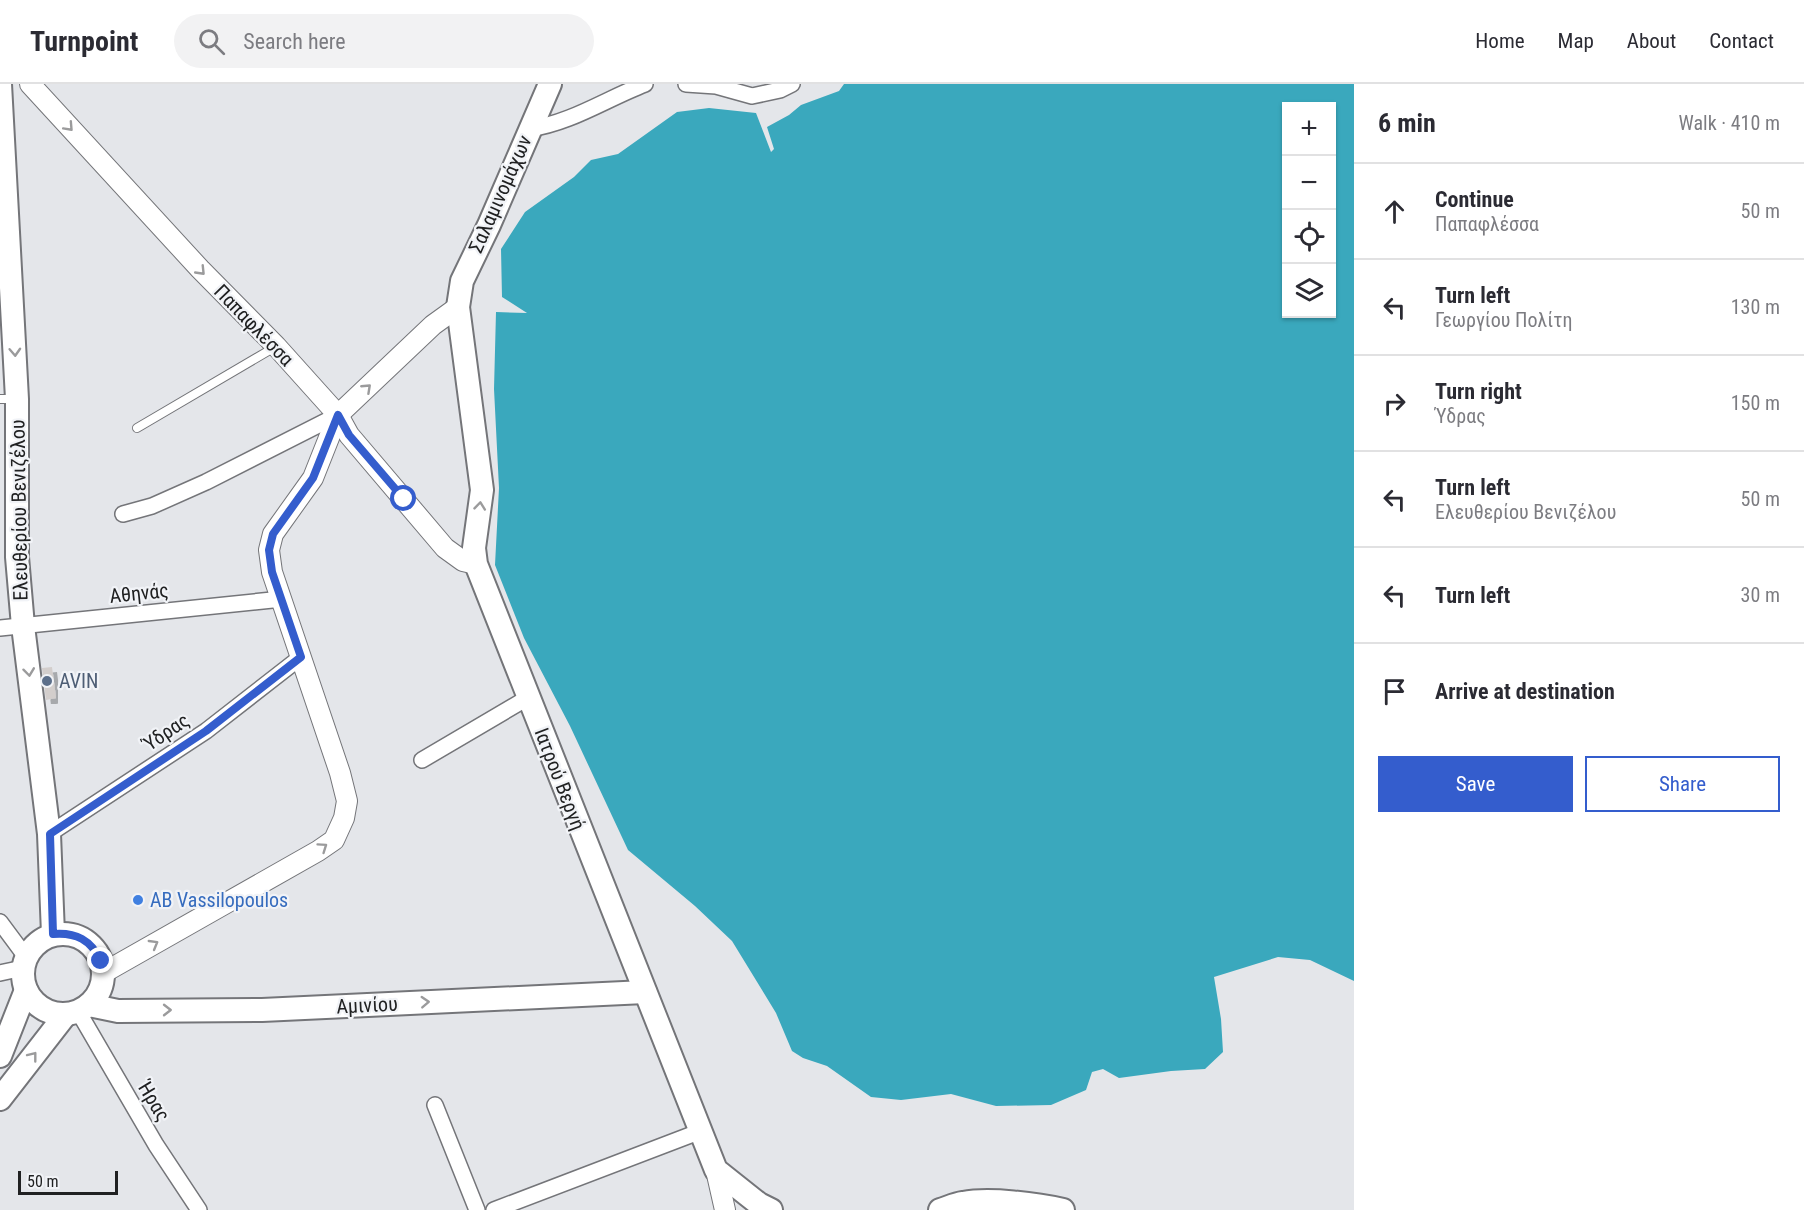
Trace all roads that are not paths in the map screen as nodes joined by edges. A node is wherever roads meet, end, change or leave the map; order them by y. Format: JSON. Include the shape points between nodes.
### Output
{"nodes":[{"id":1,"x":0,"y":84,"type":"edge"},
{"id":2,"x":30,"y":84,"type":"edge"},
{"id":3,"x":550,"y":84,"type":"edge"},
{"id":4,"x":645,"y":84,"type":"edge"},
{"id":5,"x":686,"y":84,"type":"edge"},
{"id":6,"x":792,"y":84,"type":"edge"},
{"id":7,"x":529,"y":129,"type":"junction"},
{"id":8,"x":2,"y":166,"type":"edge"},
{"id":9,"x":458,"y":307,"type":"junction"},
{"id":10,"x":6,"y":326,"type":"edge"},
{"id":11,"x":276,"y":346,"type":"junction"},
{"id":12,"x":9,"y":399,"type":"edge"},
{"id":13,"x":338,"y":415,"type":"junction"},
{"id":14,"x":137,"y":428,"type":"dead end"},
{"id":15,"x":123,"y":514,"type":"dead end"},
{"id":16,"x":476,"y":564,"type":"junction"},
{"id":17,"x":282,"y":599,"type":"junction"},
{"id":18,"x":23,"y":626,"type":"junction"},
{"id":19,"x":0,"y":628,"type":"edge"},
{"id":20,"x":301,"y":657,"type":"junction"},
{"id":21,"x":529,"y":697,"type":"junction"},
{"id":22,"x":422,"y":760,"type":"dead end"},
{"id":23,"x":50,"y":834,"type":"junction"},
{"id":24,"x":0,"y":922,"type":"edge"},
{"id":25,"x":53,"y":934,"type":"junction"},
{"id":26,"x":25,"y":972,"type":"junction"},
{"id":27,"x":0,"y":973,"type":"edge"},
{"id":28,"x":103,"y":973,"type":"junction"},
{"id":29,"x":645,"y":992,"type":"junction"},
{"id":30,"x":78,"y":1010,"type":"junction"},
{"id":31,"x":0,"y":1056,"type":"edge"},
{"id":32,"x":0,"y":1098,"type":"edge"},
{"id":33,"x":435,"y":1105,"type":"dead end"},
{"id":34,"x":701,"y":1131,"type":"junction"},
{"id":35,"x":716,"y":1170,"type":"junction"},
{"id":36,"x":199,"y":1210,"type":"edge"},
{"id":37,"x":477,"y":1210,"type":"edge"},
{"id":38,"x":494,"y":1210,"type":"edge"},
{"id":39,"x":725,"y":1210,"type":"edge"},
{"id":40,"x":771,"y":1210,"type":"edge"},
{"id":41,"x":940,"y":1210,"type":"edge"},
{"id":42,"x":1063,"y":1210,"type":"edge"}],
"edges":[{"from":1,"to":8,"type":"main road","name":"Ελευθερίου Βενιζέλου"},
{"from":2,"to":11,"type":"street","name":"Παπαφλέσσα","one_way":true},
{"from":3,"to":7,"type":"main road","name":"Σαλαμινομάχων"},
{"from":4,"to":7,"type":"street","via":[[571,118]]},
{"from":5,"to":6,"type":"street","via":[[716,86],[752,96]]},
{"from":7,"to":9,"type":"main road","name":"Σαλαμινομάχων","via":[[462,281]]},
{"from":8,"to":10,"type":"main road","name":"Ελευθερίου Βενιζέλου"},
{"from":13,"to":9,"type":"street","one_way":true},
{"from":16,"to":9,"type":"main road","name":"Ιατρού Βεργή","one_way":true,"via":[[474,548],[482,490]]},
{"from":10,"to":12,"type":"main road","name":"Ελευθερίου Βενιζέλου","one_way":true},
{"from":11,"to":13,"type":"street","name":"Παπαφλέσσα"},
{"from":11,"to":14,"type":"lane"},
{"from":12,"to":18,"type":"main road","name":"Ελευθερίου Βενιζέλου"},
{"from":13,"to":15,"type":"street","via":[[184,492]]},
{"from":13,"to":16,"type":"street","name":"Παπαφλέσσα","via":[[349,435],[445,548],[463,561]]},
{"from":13,"to":17,"type":"street","via":[[313,478],[273,534],[269,550],[272,572]]},
{"from":16,"to":21,"type":"main road","name":"Ιατρού Βεργή"},
{"from":17,"to":18,"type":"street","name":"Αθηνάς"},
{"from":17,"to":20,"type":"street"},
{"from":18,"to":19,"type":"street","name":"Αθηνάς"},
{"from":18,"to":23,"type":"main road","name":"Ελευθερίου Βενιζέλου","one_way":true},
{"from":20,"to":23,"type":"street","name":"Ύδρας","via":[[206,731]]},
{"from":28,"to":20,"type":"street","one_way":true,"via":[[334,840],[347,801]]},
{"from":21,"to":22,"type":"street"},
{"from":21,"to":29,"type":"main road","name":"Ιατρού Βεργή"},
{"from":23,"to":25,"type":"main road","name":"Ελευθερίου Βενιζέλου"},
{"from":24,"to":26,"type":"street"},
{"from":25,"to":26,"type":"main road","via":[[33,947]]},
{"from":25,"to":28,"type":"main road","via":[[65,933],[87,942],[96,950]]},
{"from":26,"to":27,"type":"street"},
{"from":26,"to":30,"type":"main road","via":[[34,1001],[43,1009],[54,1013]]},
{"from":26,"to":31,"type":"main road"},
{"from":28,"to":30,"type":"main road","via":[[99,990]]},
{"from":30,"to":29,"type":"main road","name":"Αμινίου","one_way":true,"via":[[262,1010]]},
{"from":29,"to":34,"type":"main road","name":"Ιατρού Βεργή"},
{"from":32,"to":30,"type":"main road","one_way":true},
{"from":30,"to":36,"type":"street","name":"Ήρας","via":[[145,1127]]},
{"from":33,"to":37,"type":"street"},
{"from":34,"to":35,"type":"main road","name":"Ιατρού Βεργή"},
{"from":34,"to":38,"type":"street"},
{"from":35,"to":39,"type":"street"},
{"from":35,"to":40,"type":"main road"},
{"from":41,"to":42,"type":"main road","via":[[985,1202]]}]}
